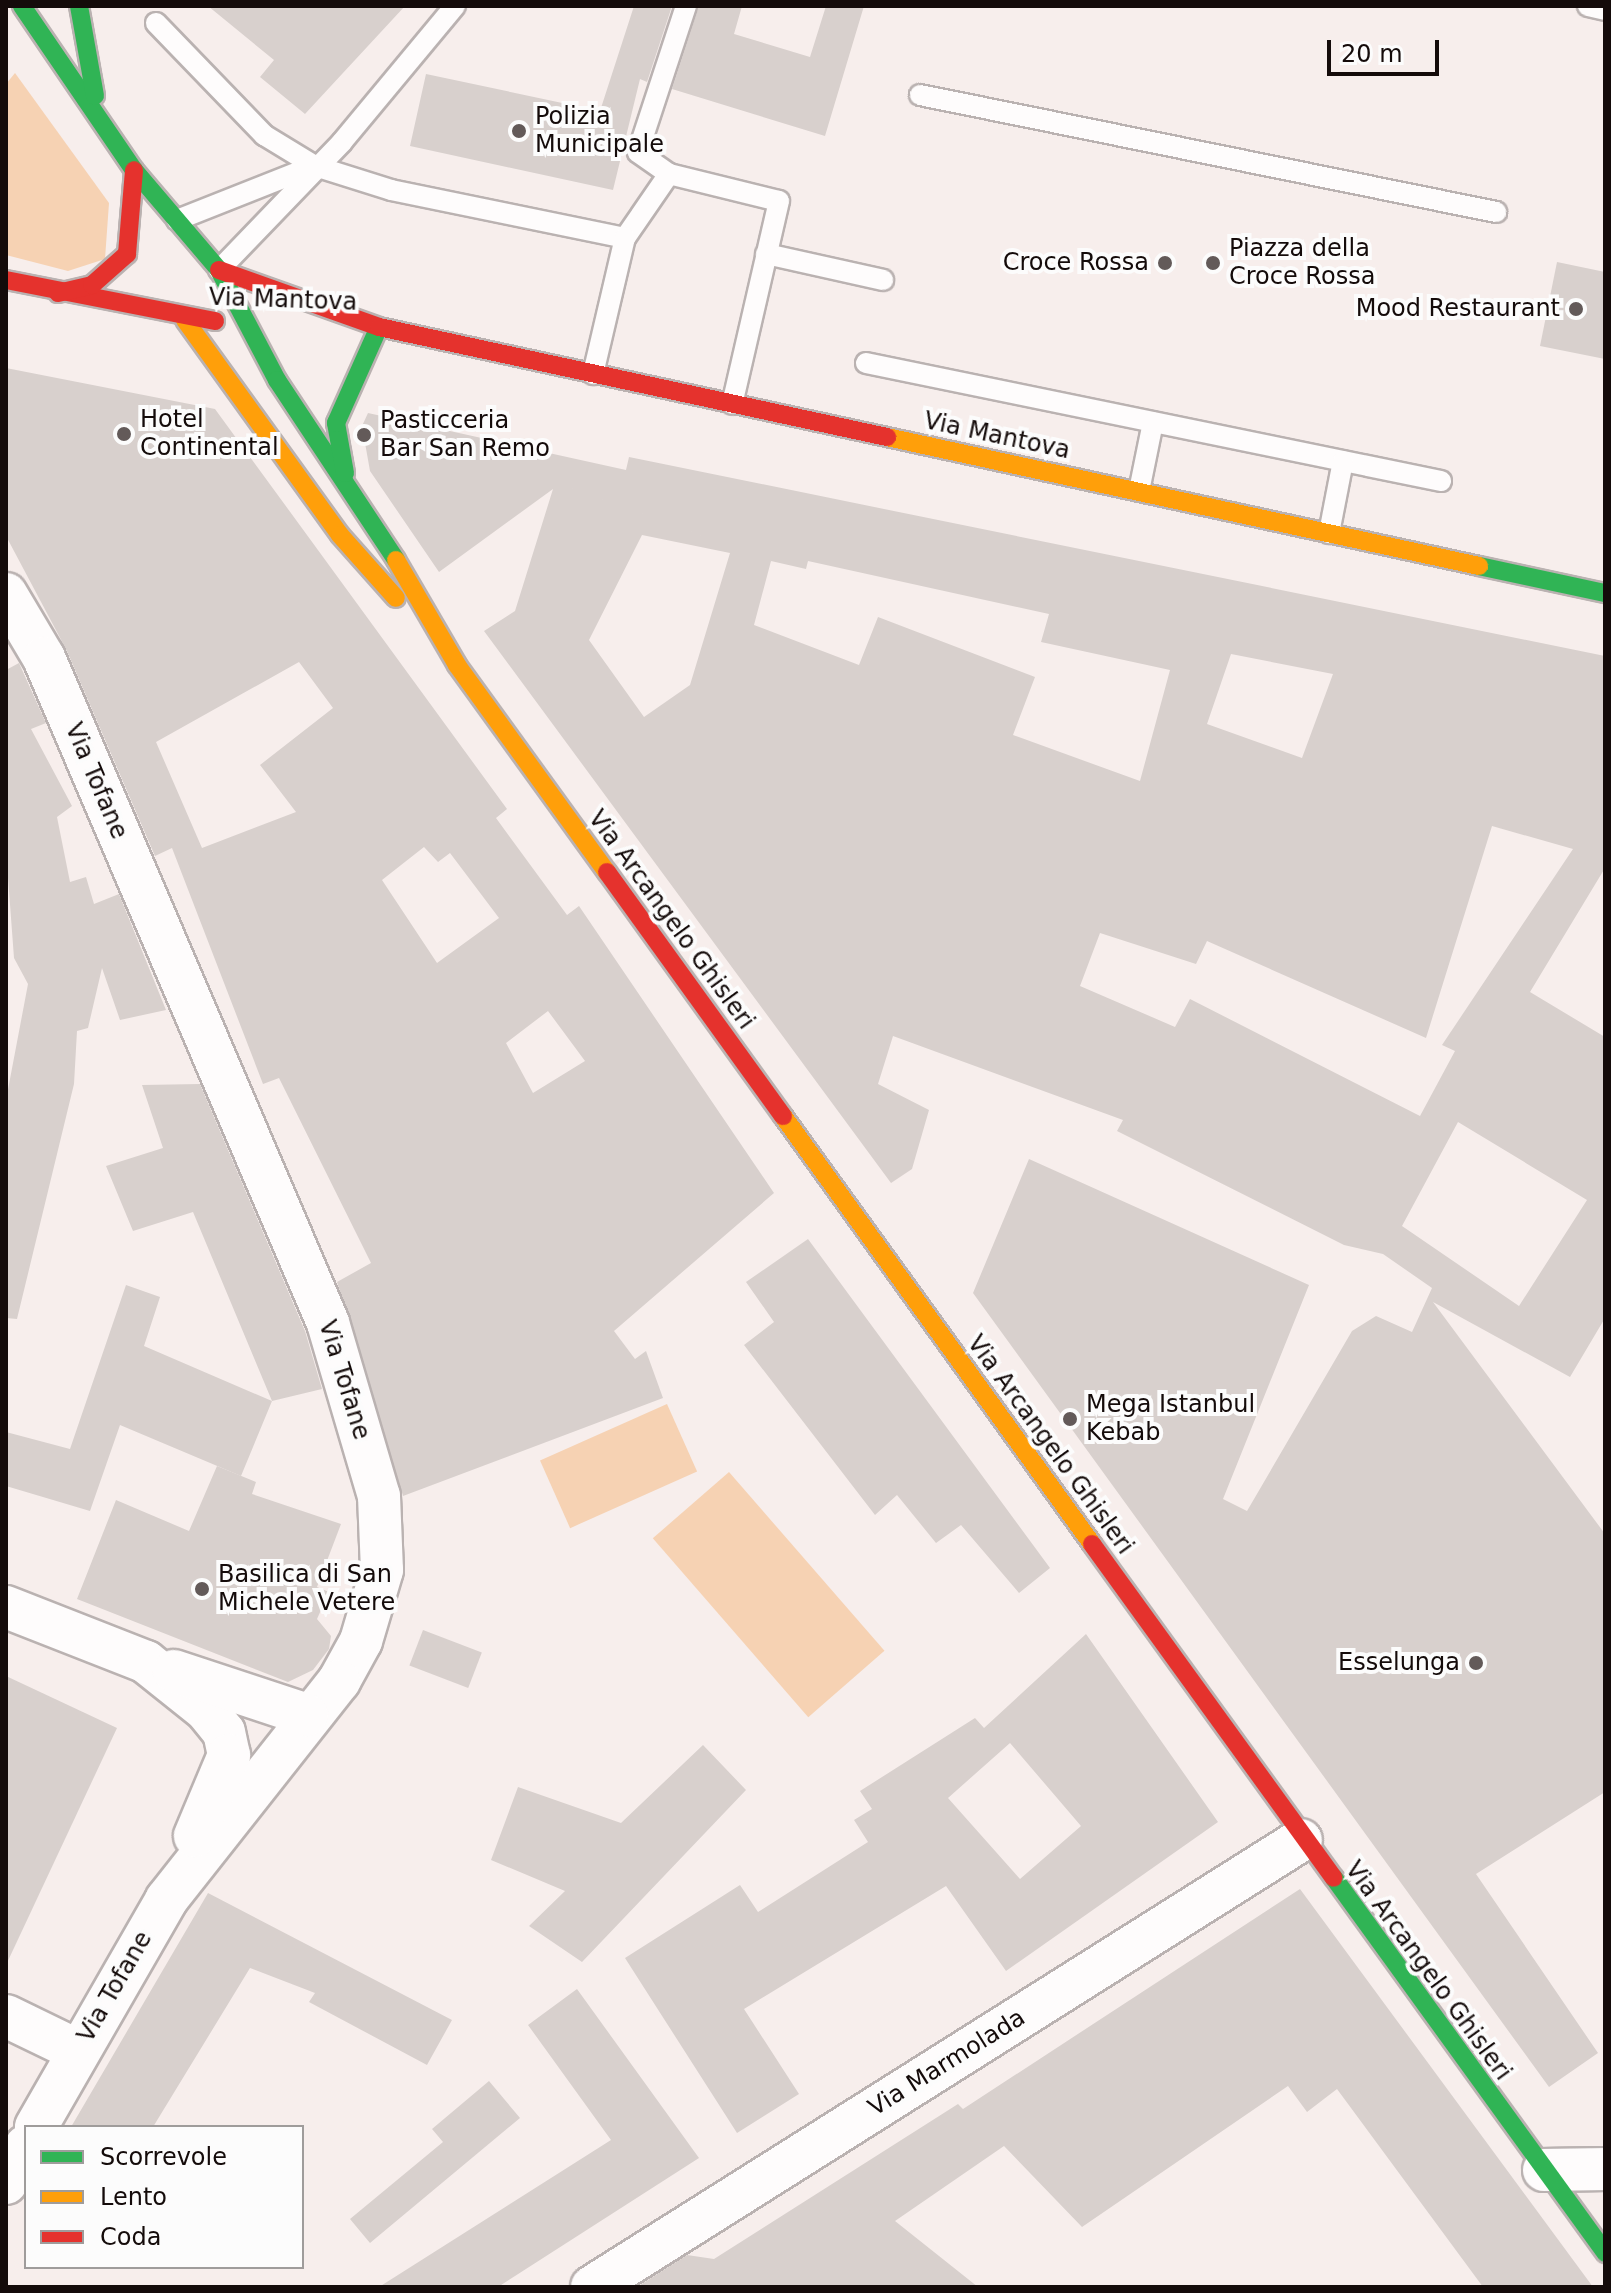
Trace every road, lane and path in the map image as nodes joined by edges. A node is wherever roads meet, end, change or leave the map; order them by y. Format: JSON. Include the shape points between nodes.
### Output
{"nodes":[{"id":1,"x":79,"y":6,"type":"edge"},
{"id":2,"x":455,"y":6,"type":"edge"},
{"id":3,"x":686,"y":6,"type":"edge"},
{"id":4,"x":1588,"y":6,"type":"edge"},
{"id":5,"x":28,"y":9,"type":"edge"},
{"id":6,"x":1605,"y":10,"type":"edge"},
{"id":7,"x":156,"y":23,"type":"dead end"},
{"id":8,"x":13,"y":32,"type":"dead end"},
{"id":9,"x":920,"y":95,"type":"dead end"},
{"id":10,"x":101,"y":122,"type":"junction"},
{"id":11,"x":315,"y":166,"type":"junction"},
{"id":12,"x":134,"y":170,"type":"junction"},
{"id":13,"x":669,"y":174,"type":"junction"},
{"id":14,"x":1496,"y":212,"type":"dead end"},
{"id":15,"x":177,"y":220,"type":"junction"},
{"id":16,"x":625,"y":238,"type":"junction"},
{"id":17,"x":766,"y":254,"type":"junction"},
{"id":18,"x":219,"y":270,"type":"junction"},
{"id":19,"x":6,"y":280,"type":"edge"},
{"id":20,"x":883,"y":280,"type":"dead end"},
{"id":21,"x":58,"y":293,"type":"junction"},
{"id":22,"x":185,"y":320,"type":"junction"},
{"id":23,"x":249,"y":321,"type":"junction"},
{"id":24,"x":279,"y":324,"type":"dead end"},
{"id":25,"x":379,"y":327,"type":"junction"},
{"id":26,"x":323,"y":329,"type":"dead end"},
{"id":27,"x":866,"y":363,"type":"dead end"},
{"id":28,"x":593,"y":374,"type":"junction"},
{"id":29,"x":732,"y":404,"type":"junction"},
{"id":30,"x":1153,"y":422,"type":"junction"},
{"id":31,"x":1343,"y":461,"type":"junction"},
{"id":32,"x":1441,"y":481,"type":"dead end"},
{"id":33,"x":348,"y":483,"type":"junction"},
{"id":34,"x":1139,"y":491,"type":"junction"},
{"id":35,"x":1329,"y":533,"type":"junction"},
{"id":36,"x":1605,"y":593,"type":"edge"},
{"id":37,"x":6,"y":594,"type":"edge"},
{"id":38,"x":457,"y":665,"type":"junction"},
{"id":39,"x":6,"y":1607,"type":"edge"},
{"id":40,"x":146,"y":1662,"type":"junction"},
{"id":41,"x":307,"y":1715,"type":"junction"},
{"id":42,"x":1301,"y":1840,"type":"junction"},
{"id":43,"x":167,"y":1899,"type":"junction"},
{"id":44,"x":6,"y":2016,"type":"edge"},
{"id":45,"x":78,"y":2051,"type":"junction"},
{"id":46,"x":37,"y":2125,"type":"edge"},
{"id":47,"x":24,"y":2150,"type":"edge"},
{"id":48,"x":1605,"y":2169,"type":"edge"},
{"id":49,"x":1544,"y":2170,"type":"junction"},
{"id":50,"x":6,"y":2183,"type":"edge"},
{"id":51,"x":1601,"y":2240,"type":"edge"},
{"id":52,"x":592,"y":2287,"type":"edge"}],
"edges":[{"from":1,"to":10,"type":"main road"},
{"from":2,"to":11,"type":"lane"},
{"from":3,"to":13,"type":"lane","via":[[638,152]]},
{"from":4,"to":6,"type":"lane"},
{"from":5,"to":8,"type":"main road"},
{"from":5,"to":10,"type":"main road","name":"Via Arcangelo Ghisleri"},
{"from":7,"to":11,"type":"lane","via":[[264,135]]},
{"from":9,"to":14,"type":"lane"},
{"from":10,"to":12,"type":"main road","name":"Via Arcangelo Ghisleri"},
{"from":11,"to":15,"type":"lane"},
{"from":11,"to":16,"type":"lane","via":[[391,190]]},
{"from":11,"to":18,"type":"lane"},
{"from":12,"to":15,"type":"main road","name":"Via Arcangelo Ghisleri"},
{"from":12,"to":21,"type":"main road","via":[[127,254],[92,285]]},
{"from":13,"to":16,"type":"lane"},
{"from":13,"to":17,"type":"lane","via":[[779,201]]},
{"from":15,"to":18,"type":"main road","name":"Via Arcangelo Ghisleri"},
{"from":16,"to":28,"type":"lane"},
{"from":17,"to":20,"type":"lane"},
{"from":17,"to":29,"type":"lane"},
{"from":18,"to":23,"type":"main road","name":"Via Arcangelo Ghisleri"},
{"from":18,"to":25,"type":"main road","name":"Via Mantova"},
{"from":19,"to":21,"type":"main road","name":"Via Mantova"},
{"from":21,"to":22,"type":"main road","name":"Via Mantova"},
{"from":22,"to":23,"type":"main road","name":"Via Mantova"},
{"from":22,"to":38,"type":"main road","name":"Via Arcangelo Ghisleri","via":[[340,535]]},
{"from":23,"to":24,"type":"main road","name":"Via Mantova"},
{"from":23,"to":33,"type":"main road","name":"Via Arcangelo Ghisleri","via":[[277,380]]},
{"from":25,"to":26,"type":"main road","name":"Via Mantova"},
{"from":25,"to":28,"type":"main road","name":"Via Mantova"},
{"from":25,"to":33,"type":"main road","name":"Via Arcangelo Ghisleri","via":[[336,423]]},
{"from":27,"to":30,"type":"lane"},
{"from":28,"to":29,"type":"main road","name":"Via Mantova"},
{"from":29,"to":34,"type":"main road","name":"Via Mantova"},
{"from":30,"to":31,"type":"lane"},
{"from":30,"to":34,"type":"lane"},
{"from":31,"to":32,"type":"lane"},
{"from":31,"to":35,"type":"lane"},
{"from":33,"to":38,"type":"main road","name":"Via Arcangelo Ghisleri"},
{"from":34,"to":35,"type":"main road","name":"Via Mantova"},
{"from":35,"to":36,"type":"main road","name":"Via Mantova"},
{"from":37,"to":41,"type":"street","name":"Via Tofane","via":[[44,658],[328,1323],[379,1496],[382,1570],[375,1601],[339,1681]]},
{"from":38,"to":42,"type":"main road","name":"Via Arcangelo Ghisleri"},
{"from":39,"to":40,"type":"street"},
{"from":40,"to":41,"type":"street"},
{"from":40,"to":43,"type":"street","via":[[195,1696],[224,1732],[229,1755]]},
{"from":41,"to":43,"type":"street","name":"Via Tofane"},
{"from":42,"to":49,"type":"main road","name":"Via Arcangelo Ghisleri"},
{"from":42,"to":52,"type":"street","name":"Via Marmolada"},
{"from":43,"to":45,"type":"street","name":"Via Tofane"},
{"from":44,"to":45,"type":"street"},
{"from":45,"to":46,"type":"street","name":"Via Tofane"},
{"from":47,"to":50,"type":"street"},
{"from":48,"to":49,"type":"street"},
{"from":49,"to":51,"type":"main road","name":"Via Arcangelo Ghisleri"}]}
